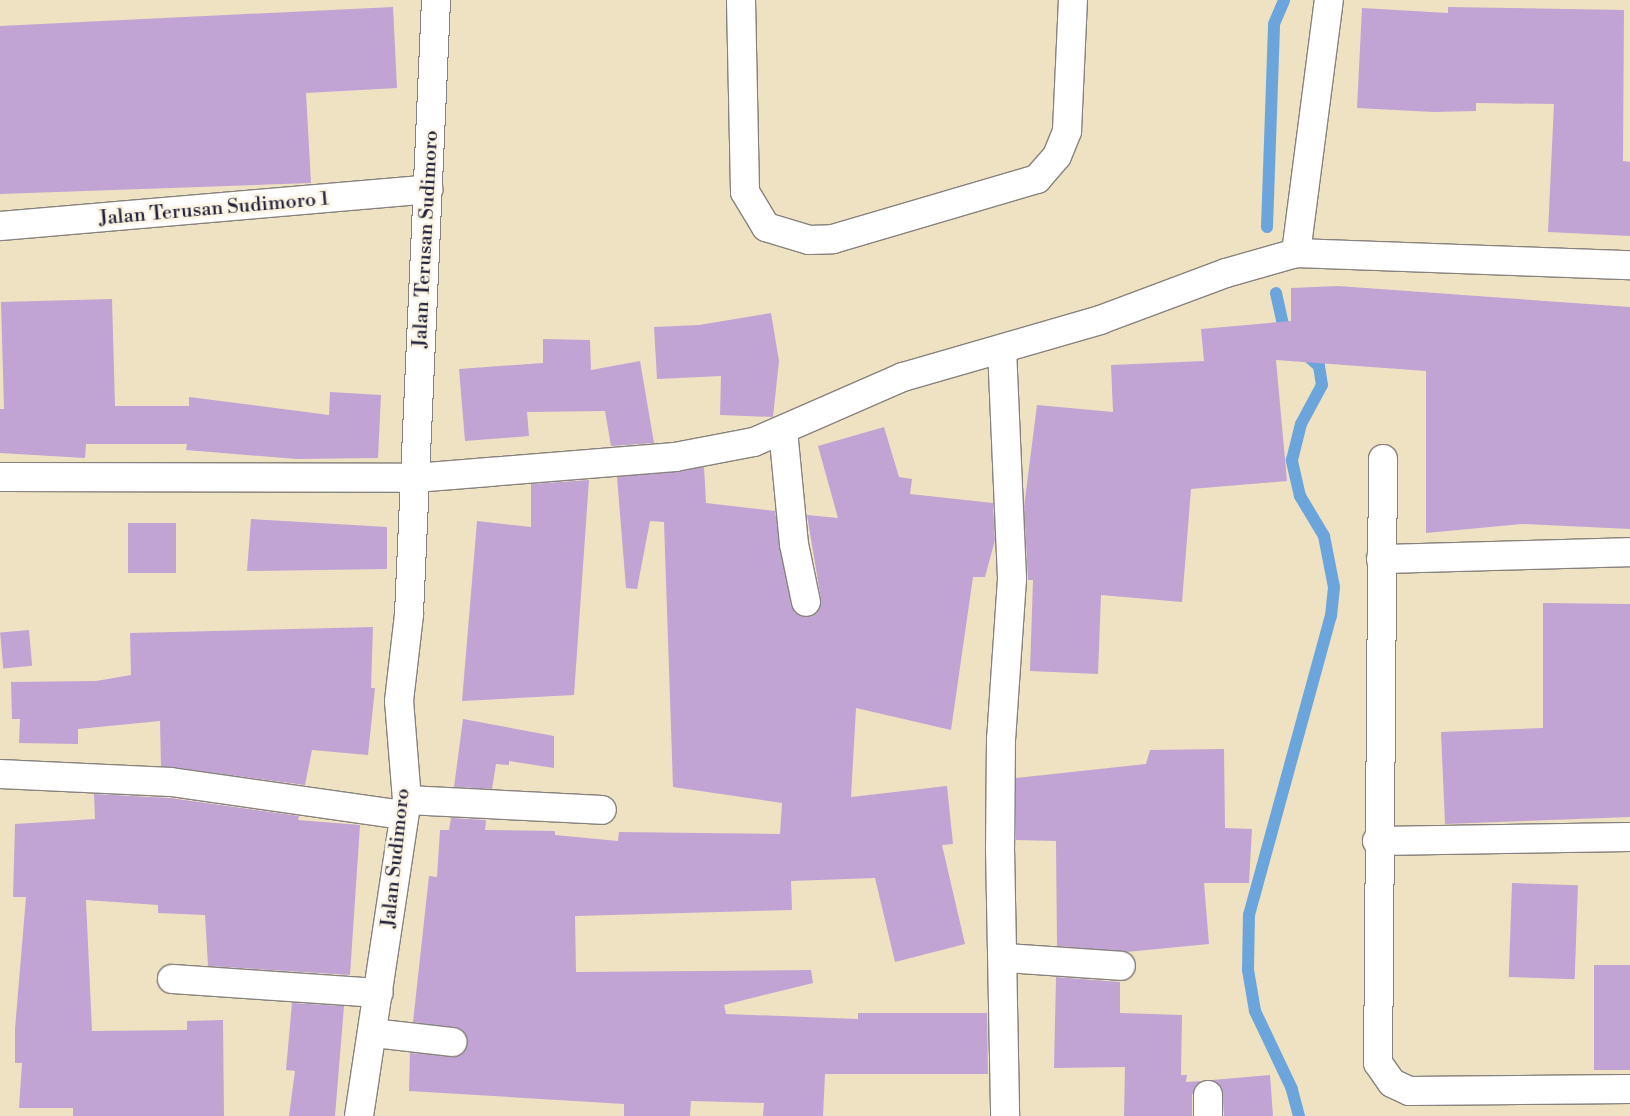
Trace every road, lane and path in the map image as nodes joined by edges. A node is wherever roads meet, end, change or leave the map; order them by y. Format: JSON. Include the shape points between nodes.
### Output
{"nodes":[{"id":1,"x":436,"y":0,"type":"edge"},
{"id":2,"x":742,"y":0,"type":"edge"},
{"id":3,"x":1073,"y":0,"type":"edge"},
{"id":4,"x":1329,"y":0,"type":"edge"},
{"id":5,"x":428,"y":189,"type":"junction"},
{"id":6,"x":0,"y":226,"type":"edge"},
{"id":7,"x":1296,"y":253,"type":"junction"},
{"id":8,"x":1630,"y":265,"type":"edge"},
{"id":9,"x":1002,"y":349,"type":"junction"},
{"id":10,"x":783,"y":430,"type":"junction"},
{"id":11,"x":1383,"y":459,"type":"dead end"},
{"id":12,"x":0,"y":477,"type":"edge"},
{"id":13,"x":415,"y":478,"type":"junction"},
{"id":14,"x":1630,"y":552,"type":"edge"},
{"id":15,"x":1381,"y":559,"type":"junction"},
{"id":16,"x":806,"y":602,"type":"dead end"},
{"id":17,"x":0,"y":774,"type":"edge"},
{"id":18,"x":405,"y":807,"type":"junction"},
{"id":19,"x":602,"y":810,"type":"dead end"},
{"id":20,"x":1630,"y":837,"type":"edge"},
{"id":21,"x":1377,"y":841,"type":"junction"},
{"id":22,"x":1005,"y":958,"type":"junction"},
{"id":23,"x":1121,"y":966,"type":"dead end"},
{"id":24,"x":172,"y":979,"type":"dead end"},
{"id":25,"x":379,"y":993,"type":"junction"},
{"id":26,"x":373,"y":1033,"type":"junction"},
{"id":27,"x":452,"y":1042,"type":"dead end"},
{"id":28,"x":1630,"y":1089,"type":"edge"},
{"id":29,"x":359,"y":1116,"type":"edge"},
{"id":30,"x":1005,"y":1116,"type":"edge"}],
"edges":[{"from":1,"to":5,"type":"street","name":"Jalan Terusan Sudimoro"},
{"from":2,"to":3,"type":"street","via":[[745,192],[766,228],[809,240],[833,239],[1037,179],[1057,156],[1068,131]]},
{"from":4,"to":7,"type":"street"},
{"from":5,"to":6,"type":"street","name":"Jalan Terusan Sudimoro 1"},
{"from":5,"to":13,"type":"street","name":"Jalan Terusan Sudimoro"},
{"from":7,"to":8,"type":"street"},
{"from":7,"to":9,"type":"street"},
{"from":9,"to":10,"type":"street","via":[[903,377]]},
{"from":9,"to":22,"type":"street","via":[[1012,579],[1001,739]]},
{"from":10,"to":13,"type":"street","via":[[745,444],[617,463]]},
{"from":10,"to":16,"type":"street","via":[[794,544]]},
{"from":11,"to":15,"type":"street"},
{"from":12,"to":13,"type":"street"},
{"from":13,"to":18,"type":"street","name":"Jalan Sudimoro","via":[[409,614],[400,701]]},
{"from":14,"to":15,"type":"street"},
{"from":15,"to":21,"type":"street"},
{"from":17,"to":18,"type":"street","via":[[171,782]]},
{"from":18,"to":19,"type":"street"},
{"from":18,"to":25,"type":"street","name":"Jalan Sudimoro"},
{"from":20,"to":21,"type":"street"},
{"from":21,"to":28,"type":"street","via":[[1375,1040],[1378,1063],[1392,1083],[1409,1091]]},
{"from":22,"to":23,"type":"street"},
{"from":22,"to":30,"type":"street"},
{"from":24,"to":25,"type":"street"},
{"from":25,"to":26,"type":"street","name":"Jalan Sudimoro"},
{"from":26,"to":27,"type":"street"},
{"from":26,"to":29,"type":"street","name":"Jalan Sudimoro"}]}
